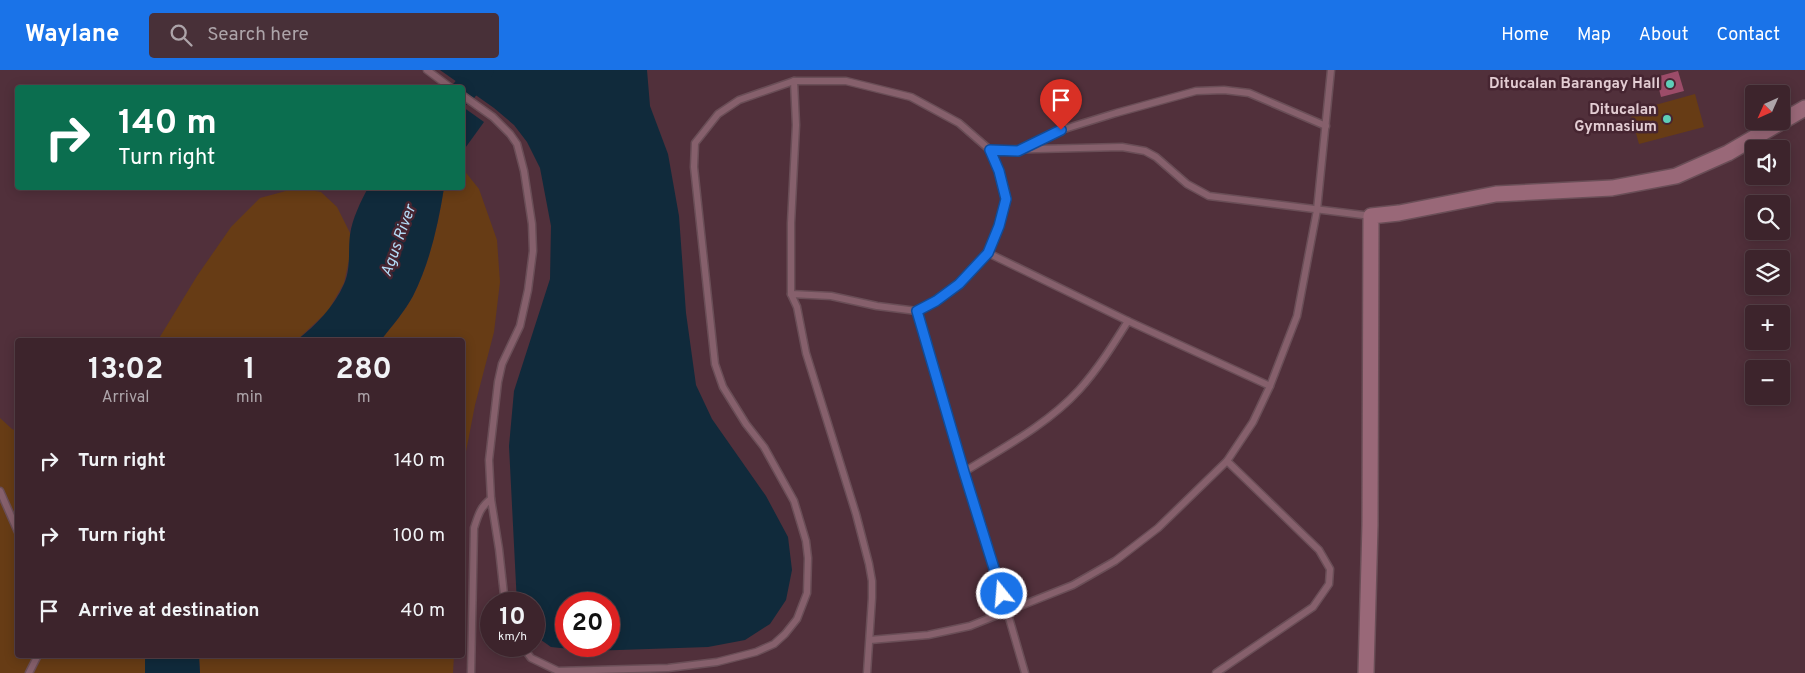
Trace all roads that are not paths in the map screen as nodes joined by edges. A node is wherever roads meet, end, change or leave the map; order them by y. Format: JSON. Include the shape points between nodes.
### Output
{"nodes":[{"id":1,"x":1331,"y":70,"type":"edge"},
{"id":2,"x":428,"y":71,"type":"edge"},
{"id":3,"x":794,"y":81,"type":"junction"},
{"id":4,"x":447,"y":85,"type":"edge"},
{"id":5,"x":465,"y":97,"type":"edge"},
{"id":6,"x":1805,"y":108,"type":"edge"},
{"id":7,"x":1326,"y":126,"type":"junction"},
{"id":8,"x":990,"y":150,"type":"junction"},
{"id":9,"x":1018,"y":151,"type":"junction"},
{"id":10,"x":1317,"y":210,"type":"junction"},
{"id":11,"x":1371,"y":216,"type":"junction"},
{"id":12,"x":988,"y":253,"type":"junction"},
{"id":13,"x":791,"y":294,"type":"junction"},
{"id":14,"x":917,"y":311,"type":"junction"},
{"id":15,"x":1128,"y":321,"type":"junction"},
{"id":16,"x":1270,"y":386,"type":"junction"},
{"id":17,"x":1227,"y":461,"type":"junction"},
{"id":18,"x":964,"y":472,"type":"junction"},
{"id":19,"x":0,"y":491,"type":"edge"},
{"id":20,"x":491,"y":499,"type":"junction"},
{"id":21,"x":15,"y":525,"type":"edge"},
{"id":22,"x":504,"y":592,"type":"edge"},
{"id":23,"x":1007,"y":611,"type":"junction"},
{"id":24,"x":870,"y":640,"type":"junction"},
{"id":25,"x":530,"y":657,"type":"edge"},
{"id":26,"x":36,"y":658,"type":"edge"},
{"id":27,"x":29,"y":673,"type":"edge"},
{"id":28,"x":471,"y":673,"type":"edge"},
{"id":29,"x":867,"y":673,"type":"edge"},
{"id":30,"x":1025,"y":673,"type":"edge"},
{"id":31,"x":1216,"y":673,"type":"edge"},
{"id":32,"x":1366,"y":673,"type":"edge"}],
"edges":[{"from":1,"to":7,"type":"lane"},
{"from":2,"to":4,"type":"lane"},
{"from":3,"to":8,"type":"lane","via":[[846,81],[911,97],[959,123]]},
{"from":3,"to":13,"type":"lane","via":[[796,125]]},
{"from":3,"to":25,"type":"lane","via":[[729,105],[700,135],[694,153],[715,364],[723,387],[764,447],[794,501],[804,533],[808,558],[807,593],[797,619],[774,644],[717,662],[668,668],[558,671]]},
{"from":5,"to":20,"type":"lane","via":[[493,117],[510,134],[520,152],[533,251],[520,326],[502,364],[498,382],[489,460]]},
{"from":6,"to":11,"type":"street","via":[[1728,153],[1676,176],[1612,188],[1496,194]]},
{"from":7,"to":9,"type":"lane","via":[[1248,93],[1196,91],[1061,130]]},
{"from":7,"to":10,"type":"lane"},
{"from":8,"to":9,"type":"lane"},
{"from":8,"to":12,"type":"lane","via":[[1006,199]]},
{"from":9,"to":10,"type":"lane","via":[[1145,150],[1187,184],[1209,196]]},
{"from":10,"to":11,"type":"lane"},
{"from":10,"to":16,"type":"lane","via":[[1297,316]]},
{"from":11,"to":32,"type":"street"},
{"from":12,"to":14,"type":"lane","via":[[959,284]]},
{"from":12,"to":15,"type":"lane"},
{"from":13,"to":14,"type":"lane","via":[[831,296]]},
{"from":13,"to":24,"type":"lane","via":[[869,564],[872,581]]},
{"from":14,"to":18,"type":"lane"},
{"from":15,"to":16,"type":"lane"},
{"from":15,"to":18,"type":"lane","via":[[1079,391],[1023,436]]},
{"from":16,"to":17,"type":"lane","via":[[1253,422]]},
{"from":17,"to":23,"type":"lane","via":[[1158,528],[1115,561],[1073,585]]},
{"from":17,"to":31,"type":"lane","via":[[1319,550],[1330,569],[1329,584],[1313,607]]},
{"from":18,"to":23,"type":"lane"},
{"from":19,"to":21,"type":"lane"},
{"from":20,"to":22,"type":"lane"},
{"from":20,"to":28,"type":"lane","via":[[478,514],[474,528]]},
{"from":23,"to":24,"type":"lane","via":[[970,626],[928,635]]},
{"from":23,"to":30,"type":"lane"},
{"from":24,"to":29,"type":"lane"},
{"from":26,"to":27,"type":"lane"}]}
